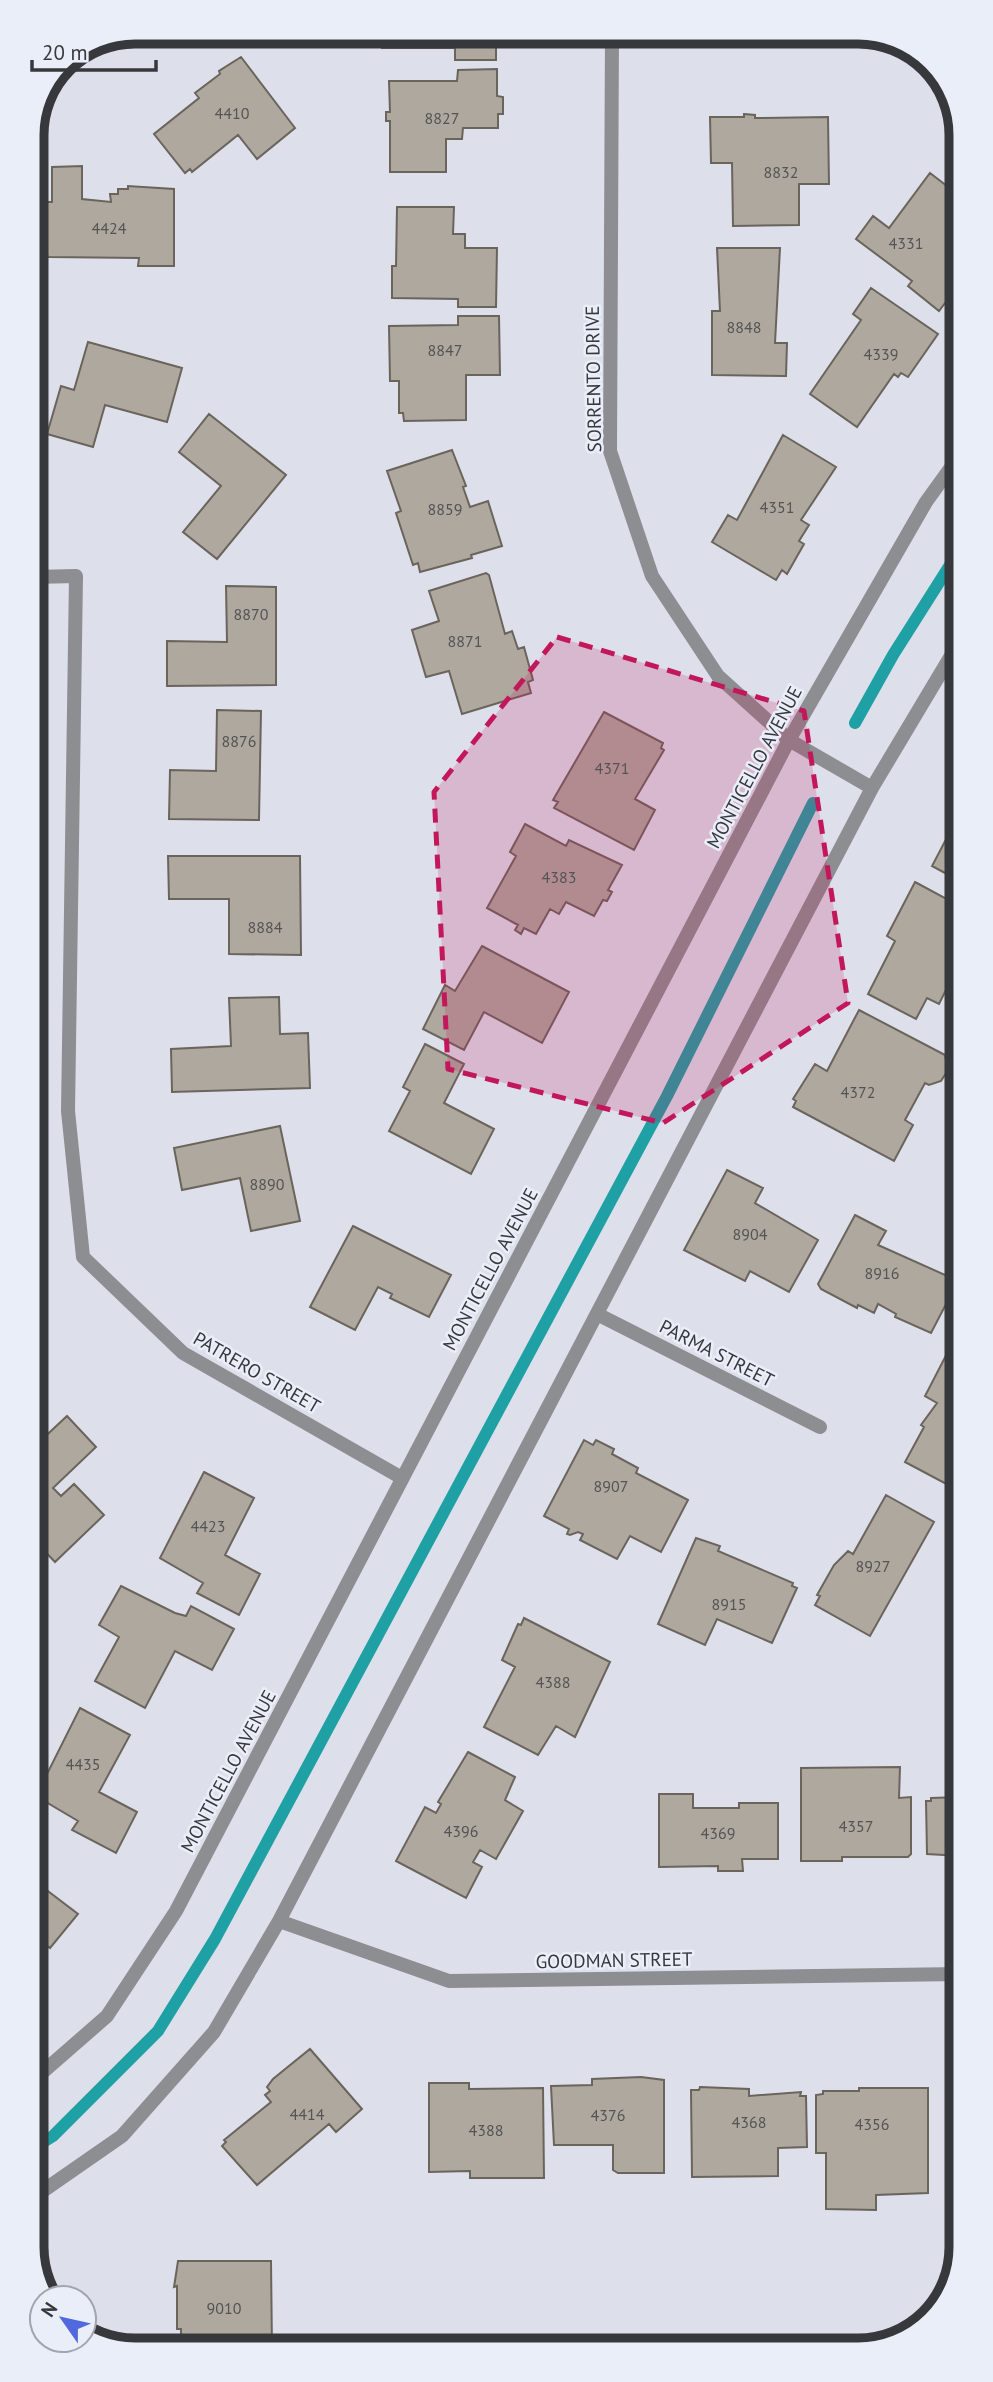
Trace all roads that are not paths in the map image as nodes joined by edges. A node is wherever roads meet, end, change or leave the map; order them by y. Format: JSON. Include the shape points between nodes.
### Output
{"nodes":[{"id":1,"x":612,"y":44,"type":"edge"},
{"id":2,"x":949,"y":470,"type":"edge"},
{"id":3,"x":44,"y":577,"type":"edge"},
{"id":4,"x":949,"y":659,"type":"edge"},
{"id":5,"x":789,"y":740,"type":"junction"},
{"id":6,"x":873,"y":788,"type":"junction"},
{"id":7,"x":597,"y":1314,"type":"junction"},
{"id":8,"x":820,"y":1427,"type":"dead end"},
{"id":9,"x":402,"y":1478,"type":"junction"},
{"id":10,"x":279,"y":1921,"type":"junction"},
{"id":11,"x":949,"y":1974,"type":"edge"},
{"id":12,"x":44,"y":2071,"type":"edge"},
{"id":13,"x":44,"y":2190,"type":"edge"}],
"edges":[{"from":1,"to":5,"type":"street","name":"SORRENTO DRIVE","via":[[610,451],[652,576],[718,676]]},
{"from":2,"to":5,"type":"street","name":"MONTICELLO AVENUE","via":[[926,502]]},
{"from":3,"to":9,"type":"street","name":"PATRERO STREET","via":[[76,576],[68,1111],[83,1257],[183,1353]]},
{"from":4,"to":6,"type":"street"},
{"from":5,"to":6,"type":"street","name":"SORRENTO DRIVE"},
{"from":5,"to":9,"type":"street","name":"MONTICELLO AVENUE"},
{"from":6,"to":7,"type":"street"},
{"from":7,"to":8,"type":"street","name":"PARMA STREET"},
{"from":7,"to":10,"type":"street"},
{"from":9,"to":12,"type":"street","name":"MONTICELLO AVENUE","via":[[176,1911],[107,2016]]},
{"from":10,"to":11,"type":"street","name":"GOODMAN STREET","via":[[449,1981]]},
{"from":10,"to":13,"type":"street","via":[[214,2032],[122,2136]]}]}
